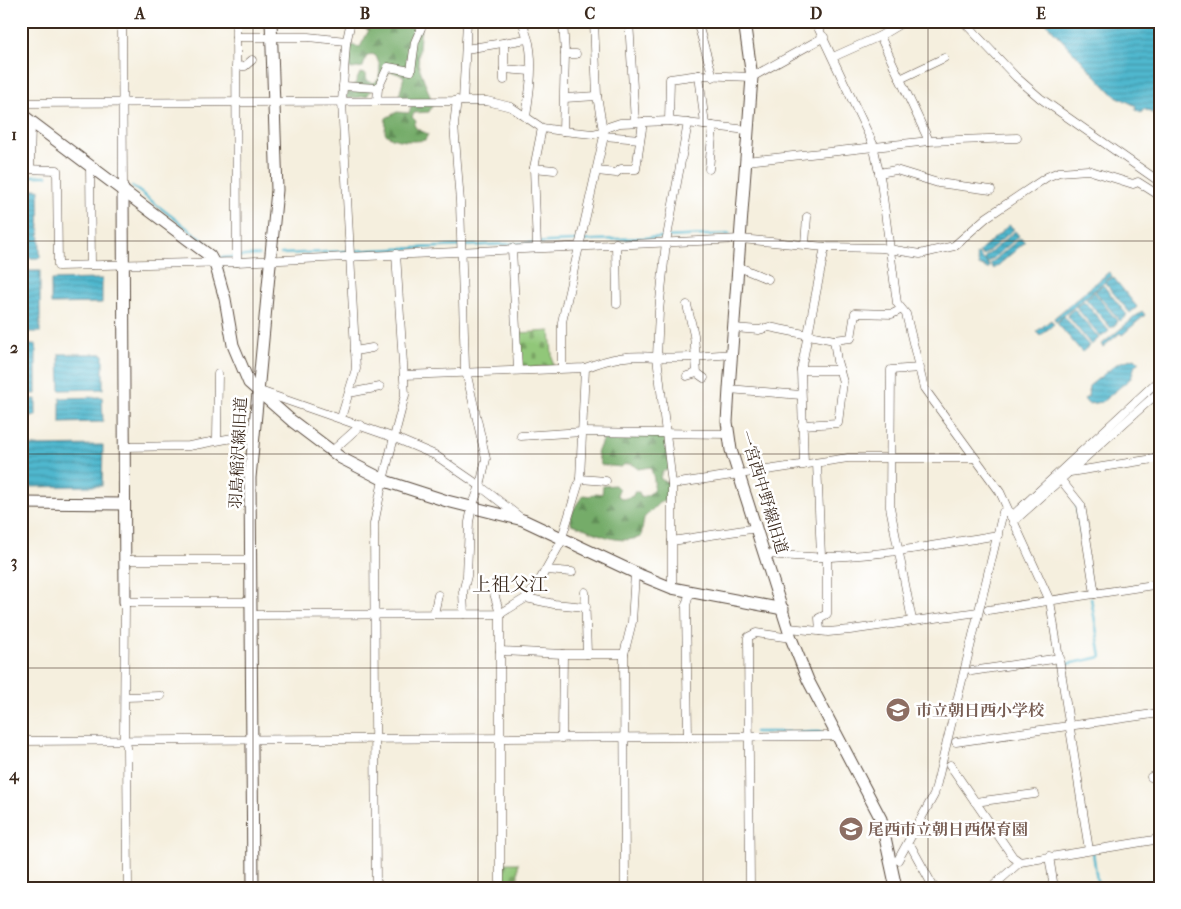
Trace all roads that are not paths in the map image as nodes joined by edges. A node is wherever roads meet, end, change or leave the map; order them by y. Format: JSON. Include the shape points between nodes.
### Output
{"nodes":[{"id":1,"x":122,"y":21,"type":"edge"},
{"id":2,"x":236,"y":21,"type":"edge"},
{"id":3,"x":271,"y":21,"type":"edge"},
{"id":4,"x":351,"y":21,"type":"edge"},
{"id":5,"x":424,"y":21,"type":"edge"},
{"id":6,"x":466,"y":21,"type":"edge"},
{"id":7,"x":523,"y":21,"type":"edge"},
{"id":8,"x":563,"y":21,"type":"edge"},
{"id":9,"x":604,"y":21,"type":"edge"},
{"id":10,"x":629,"y":21,"type":"edge"},
{"id":11,"x":697,"y":21,"type":"edge"},
{"id":12,"x":744,"y":21,"type":"edge"},
{"id":13,"x":815,"y":21,"type":"edge"},
{"id":14,"x":905,"y":21,"type":"edge"},
{"id":15,"x":963,"y":21,"type":"edge"},
{"id":16,"x":594,"y":22,"type":"edge"},
{"id":17,"x":880,"y":36,"type":"junction"},
{"id":18,"x":236,"y":37,"type":"junction"},
{"id":19,"x":272,"y":37,"type":"junction"},
{"id":20,"x":824,"y":37,"type":"junction"},
{"id":21,"x":527,"y":39,"type":"junction"},
{"id":22,"x":346,"y":41,"type":"junction"},
{"id":23,"x":504,"y":43,"type":"junction"},
{"id":24,"x":466,"y":49,"type":"junction"},
{"id":25,"x":565,"y":54,"type":"junction"},
{"id":26,"x":576,"y":54,"type":"dead end"},
{"id":27,"x":833,"y":57,"type":"junction"},
{"id":28,"x":944,"y":58,"type":"dead end"},
{"id":29,"x":252,"y":60,"type":"dead end"},
{"id":30,"x":236,"y":67,"type":"junction"},
{"id":31,"x":504,"y":69,"type":"junction"},
{"id":32,"x":530,"y":70,"type":"junction"},
{"id":33,"x":699,"y":75,"type":"junction"},
{"id":34,"x":713,"y":77,"type":"junction"},
{"id":35,"x":752,"y":77,"type":"junction"},
{"id":36,"x":900,"y":79,"type":"junction"},
{"id":37,"x":504,"y":80,"type":"dead end"},
{"id":38,"x":343,"y":86,"type":"junction"},
{"id":39,"x":378,"y":88,"type":"junction"},
{"id":40,"x":597,"y":96,"type":"junction"},
{"id":41,"x":565,"y":98,"type":"junction"},
{"id":42,"x":377,"y":101,"type":"junction"},
{"id":43,"x":460,"y":101,"type":"junction"},
{"id":44,"x":342,"y":102,"type":"junction"},
{"id":45,"x":122,"y":103,"type":"junction"},
{"id":46,"x":237,"y":103,"type":"junction"},
{"id":47,"x":275,"y":103,"type":"junction"},
{"id":48,"x":21,"y":104,"type":"edge"},
{"id":49,"x":21,"y":114,"type":"edge"},
{"id":50,"x":526,"y":117,"type":"junction"},
{"id":51,"x":31,"y":121,"type":"junction"},
{"id":52,"x":668,"y":121,"type":"junction"},
{"id":53,"x":639,"y":122,"type":"junction"},
{"id":54,"x":688,"y":123,"type":"junction"},
{"id":55,"x":709,"y":125,"type":"junction"},
{"id":56,"x":542,"y":128,"type":"junction"},
{"id":57,"x":747,"y":130,"type":"junction"},
{"id":58,"x":563,"y":131,"type":"junction"},
{"id":59,"x":603,"y":134,"type":"junction"},
{"id":60,"x":640,"y":138,"type":"junction"},
{"id":61,"x":1016,"y":138,"type":"dead end"},
{"id":62,"x":929,"y":141,"type":"junction"},
{"id":63,"x":874,"y":147,"type":"junction"},
{"id":64,"x":746,"y":161,"type":"junction"},
{"id":65,"x":90,"y":166,"type":"junction"},
{"id":66,"x":534,"y":168,"type":"junction"},
{"id":67,"x":21,"y":169,"type":"edge"},
{"id":68,"x":30,"y":169,"type":"junction"},
{"id":69,"x":709,"y":169,"type":"dead end"},
{"id":70,"x":554,"y":170,"type":"dead end"},
{"id":71,"x":597,"y":171,"type":"junction"},
{"id":72,"x":879,"y":173,"type":"junction"},
{"id":73,"x":1160,"y":182,"type":"edge"},
{"id":74,"x":123,"y":189,"type":"junction"},
{"id":75,"x":991,"y":190,"type":"dead end"},
{"id":76,"x":1160,"y":196,"type":"edge"},
{"id":77,"x":807,"y":216,"type":"dead end"},
{"id":78,"x":741,"y":239,"type":"junction"},
{"id":79,"x":666,"y":242,"type":"junction"},
{"id":80,"x":616,"y":243,"type":"junction"},
{"id":81,"x":805,"y":244,"type":"junction"},
{"id":82,"x":580,"y":245,"type":"junction"},
{"id":83,"x":825,"y":247,"type":"junction"},
{"id":84,"x":512,"y":248,"type":"junction"},
{"id":85,"x":537,"y":248,"type":"junction"},
{"id":86,"x":889,"y":250,"type":"junction"},
{"id":87,"x":461,"y":251,"type":"junction"},
{"id":88,"x":396,"y":254,"type":"junction"},
{"id":89,"x":351,"y":257,"type":"junction"},
{"id":90,"x":271,"y":260,"type":"junction"},
{"id":91,"x":237,"y":262,"type":"junction"},
{"id":92,"x":214,"y":263,"type":"junction"},
{"id":93,"x":91,"y":265,"type":"junction"},
{"id":94,"x":122,"y":265,"type":"junction"},
{"id":95,"x":739,"y":267,"type":"junction"},
{"id":96,"x":768,"y":279,"type":"dead end"},
{"id":97,"x":617,"y":304,"type":"dead end"},
{"id":98,"x":688,"y":306,"type":"dead end"},
{"id":99,"x":900,"y":310,"type":"junction"},
{"id":100,"x":734,"y":328,"type":"junction"},
{"id":101,"x":808,"y":334,"type":"junction"},
{"id":102,"x":834,"y":340,"type":"junction"},
{"id":103,"x":372,"y":348,"type":"dead end"},
{"id":104,"x":355,"y":351,"type":"junction"},
{"id":105,"x":732,"y":354,"type":"junction"},
{"id":106,"x":695,"y":356,"type":"junction"},
{"id":107,"x":657,"y":357,"type":"junction"},
{"id":108,"x":562,"y":368,"type":"junction"},
{"id":109,"x":585,"y":368,"type":"junction"},
{"id":110,"x":920,"y":368,"type":"junction"},
{"id":111,"x":518,"y":370,"type":"junction"},
{"id":112,"x":801,"y":370,"type":"junction"},
{"id":113,"x":840,"y":370,"type":"junction"},
{"id":114,"x":467,"y":372,"type":"junction"},
{"id":115,"x":218,"y":374,"type":"dead end"},
{"id":116,"x":404,"y":375,"type":"junction"},
{"id":117,"x":687,"y":376,"type":"dead end"},
{"id":118,"x":1160,"y":379,"type":"edge"},
{"id":119,"x":380,"y":387,"type":"dead end"},
{"id":120,"x":728,"y":389,"type":"junction"},
{"id":121,"x":258,"y":390,"type":"junction"},
{"id":122,"x":1160,"y":391,"type":"edge"},
{"id":123,"x":349,"y":393,"type":"junction"},
{"id":124,"x":801,"y":395,"type":"junction"},
{"id":125,"x":341,"y":418,"type":"junction"},
{"id":126,"x":802,"y":424,"type":"junction"},
{"id":127,"x":361,"y":425,"type":"junction"},
{"id":128,"x":582,"y":432,"type":"junction"},
{"id":129,"x":665,"y":433,"type":"junction"},
{"id":130,"x":254,"y":434,"type":"junction"},
{"id":131,"x":728,"y":434,"type":"junction"},
{"id":132,"x":521,"y":436,"type":"dead end"},
{"id":133,"x":395,"y":438,"type":"junction"},
{"id":134,"x":217,"y":439,"type":"junction"},
{"id":135,"x":123,"y":447,"type":"junction"},
{"id":136,"x":332,"y":451,"type":"junction"},
{"id":137,"x":892,"y":457,"type":"junction"},
{"id":138,"x":975,"y":458,"type":"junction"},
{"id":139,"x":1160,"y":458,"type":"edge"},
{"id":140,"x":817,"y":463,"type":"junction"},
{"id":141,"x":804,"y":465,"type":"junction"},
{"id":142,"x":1070,"y":472,"type":"junction"},
{"id":143,"x":739,"y":474,"type":"junction"},
{"id":144,"x":383,"y":480,"type":"junction"},
{"id":145,"x":580,"y":480,"type":"junction"},
{"id":146,"x":1061,"y":480,"type":"junction"},
{"id":147,"x":606,"y":481,"type":"dead end"},
{"id":148,"x":672,"y":484,"type":"junction"},
{"id":149,"x":480,"y":486,"type":"junction"},
{"id":150,"x":21,"y":503,"type":"edge"},
{"id":151,"x":124,"y":504,"type":"junction"},
{"id":152,"x":472,"y":507,"type":"junction"},
{"id":153,"x":1003,"y":512,"type":"dead end"},
{"id":154,"x":1012,"y":519,"type":"junction"},
{"id":155,"x":523,"y":520,"type":"junction"},
{"id":156,"x":757,"y":528,"type":"junction"},
{"id":157,"x":998,"y":534,"type":"junction"},
{"id":158,"x":561,"y":540,"type":"junction"},
{"id":159,"x":672,"y":541,"type":"junction"},
{"id":160,"x":899,"y":552,"type":"junction"},
{"id":161,"x":766,"y":554,"type":"junction"},
{"id":162,"x":824,"y":556,"type":"junction"},
{"id":163,"x":124,"y":560,"type":"junction"},
{"id":164,"x":251,"y":560,"type":"junction"},
{"id":165,"x":546,"y":570,"type":"junction"},
{"id":166,"x":572,"y":572,"type":"dead end"},
{"id":167,"x":635,"y":573,"type":"junction"},
{"id":168,"x":1160,"y":584,"type":"edge"},
{"id":169,"x":672,"y":588,"type":"junction"},
{"id":170,"x":494,"y":590,"type":"dead end"},
{"id":171,"x":585,"y":592,"type":"dead end"},
{"id":172,"x":690,"y":592,"type":"junction"},
{"id":173,"x":1095,"y":594,"type":"junction"},
{"id":174,"x":438,"y":595,"type":"dead end"},
{"id":175,"x":526,"y":598,"type":"junction"},
{"id":176,"x":1050,"y":601,"type":"junction"},
{"id":177,"x":125,"y":602,"type":"junction"},
{"id":178,"x":251,"y":602,"type":"junction"},
{"id":179,"x":586,"y":607,"type":"junction"},
{"id":180,"x":782,"y":609,"type":"junction"},
{"id":181,"x":988,"y":610,"type":"dead end"},
{"id":182,"x":978,"y":612,"type":"junction"},
{"id":183,"x":376,"y":614,"type":"junction"},
{"id":184,"x":434,"y":614,"type":"junction"},
{"id":185,"x":464,"y":614,"type":"junction"},
{"id":186,"x":500,"y":614,"type":"junction"},
{"id":187,"x":251,"y":615,"type":"junction"},
{"id":188,"x":912,"y":620,"type":"junction"},
{"id":189,"x":820,"y":631,"type":"junction"},
{"id":190,"x":790,"y":633,"type":"junction"},
{"id":191,"x":500,"y":651,"type":"junction"},
{"id":192,"x":563,"y":654,"type":"junction"},
{"id":193,"x":587,"y":654,"type":"junction"},
{"id":194,"x":624,"y":654,"type":"junction"},
{"id":195,"x":1060,"y":658,"type":"junction"},
{"id":196,"x":972,"y":670,"type":"dead end"},
{"id":197,"x":161,"y":696,"type":"dead end"},
{"id":198,"x":125,"y":697,"type":"junction"},
{"id":199,"x":1160,"y":713,"type":"edge"},
{"id":200,"x":1070,"y":727,"type":"junction"},
{"id":201,"x":837,"y":736,"type":"junction"},
{"id":202,"x":688,"y":737,"type":"junction"},
{"id":203,"x":750,"y":737,"type":"junction"},
{"id":204,"x":562,"y":738,"type":"junction"},
{"id":205,"x":376,"y":739,"type":"junction"},
{"id":206,"x":500,"y":739,"type":"junction"},
{"id":207,"x":624,"y":739,"type":"junction"},
{"id":208,"x":252,"y":740,"type":"junction"},
{"id":209,"x":21,"y":741,"type":"edge"},
{"id":210,"x":124,"y":741,"type":"junction"},
{"id":211,"x":956,"y":742,"type":"dead end"},
{"id":212,"x":950,"y":765,"type":"dead end"},
{"id":213,"x":1160,"y":776,"type":"edge"},
{"id":214,"x":1151,"y":777,"type":"dead end"},
{"id":215,"x":1035,"y":794,"type":"dead end"},
{"id":216,"x":975,"y":802,"type":"junction"},
{"id":217,"x":1160,"y":839,"type":"edge"},
{"id":218,"x":912,"y":848,"type":"dead end"},
{"id":219,"x":1090,"y":850,"type":"junction"},
{"id":220,"x":1050,"y":856,"type":"junction"},
{"id":221,"x":898,"y":860,"type":"dead end"},
{"id":222,"x":1020,"y":862,"type":"junction"},
{"id":223,"x":128,"y":888,"type":"edge"},
{"id":224,"x":253,"y":888,"type":"edge"},
{"id":225,"x":376,"y":888,"type":"edge"},
{"id":226,"x":500,"y":888,"type":"edge"},
{"id":227,"x":625,"y":888,"type":"edge"},
{"id":228,"x":750,"y":888,"type":"edge"},
{"id":229,"x":896,"y":888,"type":"edge"},
{"id":230,"x":934,"y":888,"type":"edge"},
{"id":231,"x":991,"y":888,"type":"edge"},
{"id":232,"x":1054,"y":888,"type":"edge"}],
"edges":[{"from":1,"to":45,"type":"street"},
{"from":2,"to":18,"type":"street"},
{"from":3,"to":19,"type":"street","name":"羽島稲沢線旧道"},
{"from":4,"to":22,"type":"street"},
{"from":5,"to":39,"type":"street","via":[[411,71],[388,67]]},
{"from":6,"to":24,"type":"street"},
{"from":7,"to":21,"type":"street"},
{"from":8,"to":25,"type":"street"},
{"from":9,"to":16,"type":"street"},
{"from":10,"to":53,"type":"street"},
{"from":11,"to":34,"type":"street"},
{"from":12,"to":35,"type":"street","name":"一宮西中野線旧道"},
{"from":13,"to":20,"type":"street"},
{"from":14,"to":17,"type":"street"},
{"from":15,"to":73,"type":"street","via":[[1040,98]]},
{"from":16,"to":40,"type":"street"},
{"from":17,"to":27,"type":"street"},
{"from":17,"to":36,"type":"street"},
{"from":18,"to":19,"type":"street"},
{"from":18,"to":30,"type":"street"},
{"from":19,"to":22,"type":"street"},
{"from":19,"to":47,"type":"street","name":"羽島稲沢線旧道"},
{"from":20,"to":27,"type":"street"},
{"from":20,"to":35,"type":"street"},
{"from":21,"to":23,"type":"street"},
{"from":21,"to":32,"type":"street"},
{"from":22,"to":38,"type":"street"},
{"from":23,"to":24,"type":"street"},
{"from":23,"to":31,"type":"street"},
{"from":24,"to":43,"type":"street"},
{"from":25,"to":26,"type":"street"},
{"from":25,"to":41,"type":"street"},
{"from":27,"to":63,"type":"street"},
{"from":28,"to":36,"type":"street"},
{"from":29,"to":30,"type":"street","via":[[245,66]]},
{"from":30,"to":46,"type":"street"},
{"from":31,"to":32,"type":"street"},
{"from":31,"to":37,"type":"street"},
{"from":32,"to":50,"type":"street"},
{"from":33,"to":34,"type":"street"},
{"from":33,"to":52,"type":"street","via":[[670,79]]},
{"from":33,"to":55,"type":"street"},
{"from":34,"to":35,"type":"street"},
{"from":35,"to":57,"type":"street","name":"一宮西中野線旧道"},
{"from":36,"to":62,"type":"street"},
{"from":38,"to":39,"type":"street"},
{"from":38,"to":44,"type":"street"},
{"from":39,"to":42,"type":"street"},
{"from":40,"to":41,"type":"street"},
{"from":40,"to":59,"type":"street"},
{"from":41,"to":58,"type":"street"},
{"from":42,"to":43,"type":"street"},
{"from":42,"to":44,"type":"street"},
{"from":43,"to":50,"type":"street","via":[[500,102]]},
{"from":43,"to":87,"type":"street","via":[[454,124]]},
{"from":44,"to":47,"type":"street"},
{"from":44,"to":89,"type":"street"},
{"from":45,"to":46,"type":"street"},
{"from":45,"to":48,"type":"street"},
{"from":45,"to":74,"type":"street"},
{"from":46,"to":47,"type":"street"},
{"from":46,"to":91,"type":"street"},
{"from":47,"to":90,"type":"street","name":"羽島稲沢線旧道","via":[[277,190]]},
{"from":49,"to":51,"type":"street"},
{"from":50,"to":56,"type":"street"},
{"from":51,"to":65,"type":"street"},
{"from":51,"to":68,"type":"street"},
{"from":52,"to":53,"type":"street"},
{"from":52,"to":54,"type":"street"},
{"from":53,"to":59,"type":"street","via":[[608,126]]},
{"from":53,"to":60,"type":"street"},
{"from":54,"to":55,"type":"street"},
{"from":54,"to":79,"type":"street"},
{"from":55,"to":57,"type":"street"},
{"from":55,"to":69,"type":"street"},
{"from":56,"to":58,"type":"street"},
{"from":56,"to":66,"type":"street"},
{"from":57,"to":64,"type":"street","name":"一宮西中野線旧道"},
{"from":58,"to":59,"type":"street"},
{"from":59,"to":60,"type":"street"},
{"from":59,"to":71,"type":"street"},
{"from":60,"to":71,"type":"street","via":[[636,169],[621,169],[616,173]]},
{"from":61,"to":62,"type":"street"},
{"from":62,"to":63,"type":"street"},
{"from":63,"to":64,"type":"street"},
{"from":63,"to":72,"type":"street"},
{"from":64,"to":78,"type":"street","name":"一宮西中野線旧道"},
{"from":65,"to":74,"type":"street"},
{"from":65,"to":93,"type":"street"},
{"from":66,"to":70,"type":"street"},
{"from":66,"to":85,"type":"street"},
{"from":67,"to":68,"type":"street"},
{"from":68,"to":93,"type":"street","via":[[57,170],[58,266]]},
{"from":71,"to":82,"type":"street"},
{"from":72,"to":75,"type":"street","via":[[896,170],[938,183]]},
{"from":72,"to":86,"type":"street"},
{"from":74,"to":92,"type":"street","via":[[185,235]]},
{"from":74,"to":94,"type":"street"},
{"from":76,"to":86,"type":"street","via":[[1138,182],[1133,184],[1088,170],[1059,172],[987,217],[954,246],[920,254]]},
{"from":77,"to":81,"type":"street"},
{"from":78,"to":79,"type":"street"},
{"from":78,"to":81,"type":"street"},
{"from":78,"to":95,"type":"street","name":"一宮西中野線旧道"},
{"from":79,"to":80,"type":"street"},
{"from":79,"to":107,"type":"street"},
{"from":80,"to":82,"type":"street"},
{"from":80,"to":97,"type":"street"},
{"from":81,"to":83,"type":"street"},
{"from":82,"to":85,"type":"street"},
{"from":82,"to":108,"type":"street","via":[[562,322]]},
{"from":83,"to":86,"type":"street"},
{"from":83,"to":101,"type":"street"},
{"from":84,"to":85,"type":"street"},
{"from":84,"to":87,"type":"street"},
{"from":84,"to":111,"type":"street"},
{"from":86,"to":99,"type":"street"},
{"from":87,"to":88,"type":"street"},
{"from":87,"to":114,"type":"street"},
{"from":88,"to":89,"type":"street"},
{"from":88,"to":116,"type":"street"},
{"from":89,"to":90,"type":"street"},
{"from":89,"to":104,"type":"street"},
{"from":90,"to":91,"type":"street"},
{"from":90,"to":121,"type":"street","name":"羽島稲沢線旧道"},
{"from":91,"to":92,"type":"street"},
{"from":92,"to":94,"type":"street"},
{"from":92,"to":121,"type":"street","via":[[225,299],[233,345],[249,383]]},
{"from":93,"to":94,"type":"street"},
{"from":94,"to":135,"type":"street"},
{"from":95,"to":96,"type":"street"},
{"from":95,"to":100,"type":"street","name":"一宮西中野線旧道"},
{"from":98,"to":106,"type":"street"},
{"from":99,"to":102,"type":"street","via":[[892,314],[855,313],[851,338]]},
{"from":99,"to":110,"type":"street","via":[[906,314]]},
{"from":100,"to":101,"type":"street","via":[[759,330],[769,327]]},
{"from":100,"to":105,"type":"street","name":"一宮西中野線旧道"},
{"from":101,"to":102,"type":"street"},
{"from":101,"to":112,"type":"street"},
{"from":102,"to":113,"type":"street"},
{"from":103,"to":104,"type":"street"},
{"from":104,"to":123,"type":"street","via":[[356,369]]},
{"from":105,"to":106,"type":"street"},
{"from":105,"to":120,"type":"street","name":"一宮西中野線旧道"},
{"from":106,"to":107,"type":"street"},
{"from":106,"to":117,"type":"street","via":[[700,376]]},
{"from":107,"to":109,"type":"street","via":[[626,356]]},
{"from":107,"to":129,"type":"street"},
{"from":108,"to":109,"type":"street"},
{"from":108,"to":111,"type":"street"},
{"from":109,"to":128,"type":"street"},
{"from":110,"to":137,"type":"street","via":[[892,370]]},
{"from":110,"to":138,"type":"street","via":[[925,390]]},
{"from":111,"to":114,"type":"street"},
{"from":112,"to":113,"type":"street"},
{"from":112,"to":124,"type":"street"},
{"from":113,"to":126,"type":"street","via":[[843,382],[838,423]]},
{"from":114,"to":116,"type":"street"},
{"from":114,"to":149,"type":"street","via":[[486,459]]},
{"from":115,"to":134,"type":"street"},
{"from":116,"to":133,"type":"street","via":[[405,395]]},
{"from":118,"to":154,"type":"street"},
{"from":119,"to":123,"type":"street"},
{"from":120,"to":124,"type":"street"},
{"from":120,"to":131,"type":"street","name":"一宮西中野線旧道"},
{"from":121,"to":125,"type":"street"},
{"from":121,"to":130,"type":"street","name":"羽島稲沢線旧道"},
{"from":121,"to":136,"type":"street","via":[[272,405]]},
{"from":122,"to":142,"type":"street"},
{"from":123,"to":125,"type":"street"},
{"from":124,"to":126,"type":"street"},
{"from":125,"to":127,"type":"street"},
{"from":126,"to":141,"type":"street"},
{"from":127,"to":133,"type":"street"},
{"from":127,"to":136,"type":"street"},
{"from":128,"to":129,"type":"street"},
{"from":128,"to":132,"type":"street"},
{"from":128,"to":145,"type":"street"},
{"from":129,"to":131,"type":"street"},
{"from":129,"to":148,"type":"street"},
{"from":130,"to":134,"type":"street"},
{"from":130,"to":164,"type":"street","name":"羽島稲沢線旧道","via":[[250,478]]},
{"from":131,"to":143,"type":"street","name":"一宮西中野線旧道"},
{"from":133,"to":144,"type":"street"},
{"from":133,"to":149,"type":"street","via":[[435,455]]},
{"from":134,"to":135,"type":"street","via":[[189,446]]},
{"from":135,"to":151,"type":"street"},
{"from":136,"to":144,"type":"street"},
{"from":137,"to":138,"type":"street"},
{"from":137,"to":140,"type":"street","via":[[848,458]]},
{"from":137,"to":160,"type":"street","via":[[890,507]]},
{"from":138,"to":154,"type":"street","via":[[1000,492]]},
{"from":139,"to":142,"type":"street"},
{"from":140,"to":141,"type":"street"},
{"from":140,"to":162,"type":"street"},
{"from":141,"to":143,"type":"street"},
{"from":142,"to":146,"type":"street"},
{"from":143,"to":148,"type":"street"},
{"from":143,"to":156,"type":"street","name":"一宮西中野線旧道"},
{"from":144,"to":152,"type":"street"},
{"from":144,"to":183,"type":"street","via":[[374,524]]},
{"from":145,"to":147,"type":"street"},
{"from":145,"to":158,"type":"street"},
{"from":146,"to":154,"type":"street"},
{"from":146,"to":173,"type":"street","via":[[1081,505]]},
{"from":148,"to":159,"type":"street"},
{"from":149,"to":152,"type":"street"},
{"from":149,"to":155,"type":"street"},
{"from":150,"to":151,"type":"street"},
{"from":151,"to":163,"type":"street"},
{"from":152,"to":155,"type":"street"},
{"from":152,"to":185,"type":"street"},
{"from":153,"to":157,"type":"street"},
{"from":154,"to":176,"type":"street"},
{"from":155,"to":158,"type":"street"},
{"from":156,"to":159,"type":"street"},
{"from":156,"to":161,"type":"street","name":"一宮西中野線旧道"},
{"from":157,"to":160,"type":"street"},
{"from":157,"to":182,"type":"street"},
{"from":158,"to":165,"type":"street"},
{"from":158,"to":167,"type":"street"},
{"from":159,"to":169,"type":"street"},
{"from":160,"to":162,"type":"street"},
{"from":160,"to":188,"type":"street"},
{"from":161,"to":162,"type":"street"},
{"from":161,"to":180,"type":"street","name":"一宮西中野線旧道"},
{"from":162,"to":189,"type":"street","via":[[826,614],[819,618]]},
{"from":163,"to":164,"type":"street"},
{"from":163,"to":177,"type":"street"},
{"from":164,"to":178,"type":"street","name":"羽島稲沢線旧道"},
{"from":165,"to":166,"type":"street"},
{"from":165,"to":175,"type":"street"},
{"from":167,"to":169,"type":"street"},
{"from":167,"to":194,"type":"street","via":[[632,622]]},
{"from":168,"to":173,"type":"street"},
{"from":169,"to":172,"type":"street"},
{"from":170,"to":186,"type":"street"},
{"from":171,"to":179,"type":"street"},
{"from":172,"to":180,"type":"street"},
{"from":172,"to":202,"type":"street","via":[[686,605]]},
{"from":173,"to":176,"type":"street"},
{"from":174,"to":184,"type":"street"},
{"from":175,"to":179,"type":"street"},
{"from":175,"to":186,"type":"street"},
{"from":176,"to":181,"type":"street"},
{"from":176,"to":195,"type":"street"},
{"from":177,"to":178,"type":"street"},
{"from":177,"to":198,"type":"street"},
{"from":178,"to":187,"type":"street","name":"羽島稲沢線旧道"},
{"from":179,"to":193,"type":"street"},
{"from":180,"to":190,"type":"street","name":"一宮西中野線旧道"},
{"from":182,"to":188,"type":"street"},
{"from":182,"to":221,"type":"street","via":[[934,795]]},
{"from":183,"to":184,"type":"street"},
{"from":183,"to":187,"type":"street"},
{"from":183,"to":205,"type":"street"},
{"from":184,"to":185,"type":"street"},
{"from":185,"to":186,"type":"street"},
{"from":186,"to":191,"type":"street"},
{"from":187,"to":208,"type":"street","name":"羽島稲沢線旧道"},
{"from":188,"to":189,"type":"street","via":[[850,630]]},
{"from":189,"to":190,"type":"street"},
{"from":190,"to":201,"type":"street","name":"一宮西中野線旧道","via":[[808,680]]},
{"from":190,"to":203,"type":"street","via":[[748,637]]},
{"from":191,"to":192,"type":"street"},
{"from":191,"to":206,"type":"street"},
{"from":192,"to":193,"type":"street"},
{"from":192,"to":204,"type":"street"},
{"from":193,"to":194,"type":"street"},
{"from":194,"to":207,"type":"street"},
{"from":195,"to":196,"type":"street"},
{"from":195,"to":200,"type":"street"},
{"from":197,"to":198,"type":"street"},
{"from":198,"to":210,"type":"street"},
{"from":199,"to":200,"type":"street"},
{"from":200,"to":211,"type":"street"},
{"from":200,"to":219,"type":"street"},
{"from":201,"to":203,"type":"street"},
{"from":201,"to":229,"type":"street","name":"一宮西中野線旧道","via":[[881,819]]},
{"from":202,"to":203,"type":"street"},
{"from":202,"to":207,"type":"street"},
{"from":203,"to":228,"type":"street"},
{"from":204,"to":206,"type":"street"},
{"from":204,"to":207,"type":"street"},
{"from":205,"to":206,"type":"street"},
{"from":205,"to":208,"type":"street"},
{"from":205,"to":225,"type":"street"},
{"from":206,"to":226,"type":"street"},
{"from":207,"to":227,"type":"street"},
{"from":208,"to":210,"type":"street"},
{"from":208,"to":224,"type":"street","name":"羽島稲沢線旧道"},
{"from":209,"to":210,"type":"street"},
{"from":210,"to":223,"type":"street","via":[[127,747]]},
{"from":212,"to":216,"type":"street"},
{"from":213,"to":214,"type":"street"},
{"from":215,"to":216,"type":"street"},
{"from":216,"to":222,"type":"street","via":[[1012,857]]},
{"from":217,"to":219,"type":"street"},
{"from":218,"to":230,"type":"street"},
{"from":219,"to":220,"type":"street"},
{"from":220,"to":222,"type":"street"},
{"from":220,"to":232,"type":"street"},
{"from":222,"to":231,"type":"street"}]}
